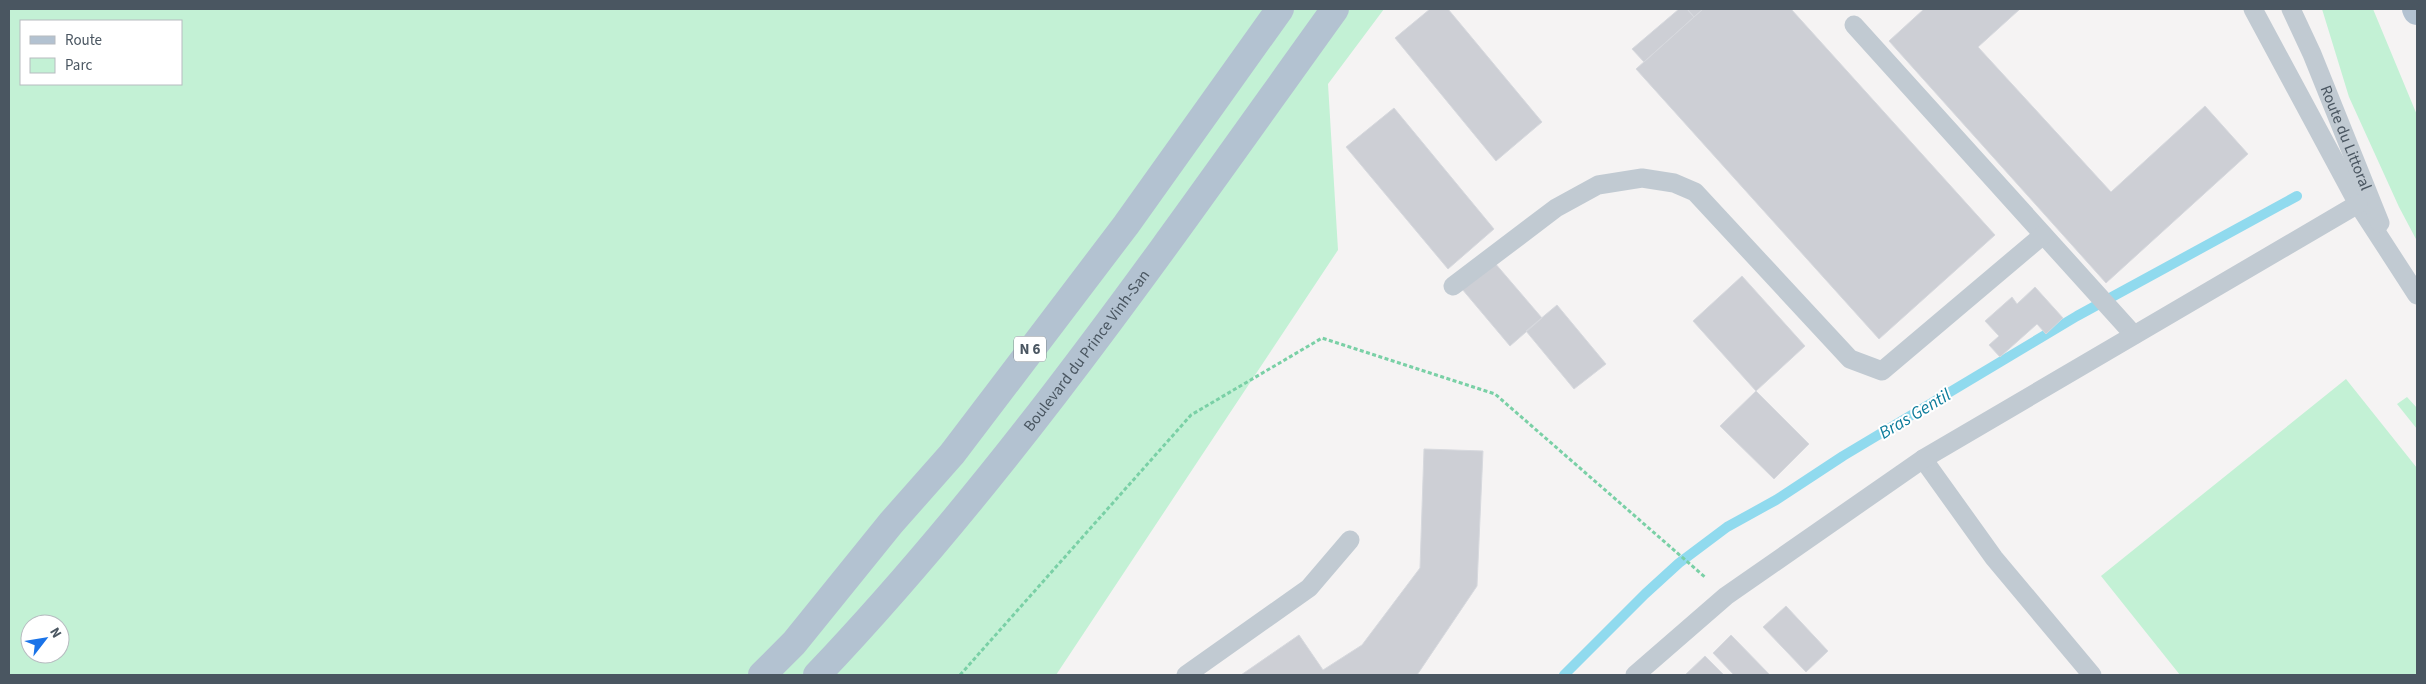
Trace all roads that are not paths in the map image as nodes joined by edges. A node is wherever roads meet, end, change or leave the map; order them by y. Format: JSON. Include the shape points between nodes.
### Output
{"nodes":[{"id":1,"x":1280,"y":9,"type":"edge"},
{"id":2,"x":1335,"y":9,"type":"edge"},
{"id":3,"x":2253,"y":9,"type":"edge"},
{"id":4,"x":2291,"y":9,"type":"edge"},
{"id":5,"x":1854,"y":25,"type":"dead end"},
{"id":6,"x":2358,"y":204,"type":"junction"},
{"id":7,"x":2043,"y":235,"type":"junction"},
{"id":8,"x":2398,"y":268,"type":"junction"},
{"id":9,"x":1453,"y":286,"type":"dead end"},
{"id":10,"x":2417,"y":295,"type":"edge"},
{"id":11,"x":2129,"y":329,"type":"junction"},
{"id":12,"x":1923,"y":459,"type":"junction"},
{"id":13,"x":1350,"y":540,"type":"dead end"},
{"id":14,"x":762,"y":675,"type":"edge"},
{"id":15,"x":817,"y":675,"type":"edge"},
{"id":16,"x":1186,"y":675,"type":"edge"},
{"id":17,"x":1635,"y":675,"type":"edge"},
{"id":18,"x":2092,"y":675,"type":"edge"}],
"edges":[{"from":1,"to":14,"type":"main road","number":"N 6","via":[[1126,225],[952,454],[891,523],[794,643]]},
{"from":2,"to":15,"type":"main road","name":"Boulevard du Prince Vinh-San","via":[[1123,304],[1033,422],[948,527]]},
{"from":3,"to":6,"type":"lane","name":"Route du Littoral"},
{"from":4,"to":8,"type":"lane","name":"Route du Littoral"},
{"from":5,"to":7,"type":"lane"},
{"from":6,"to":8,"type":"lane","name":"Route du Littoral"},
{"from":6,"to":11,"type":"lane"},
{"from":7,"to":9,"type":"lane","via":[[1882,371],[1850,359],[1695,192],[1674,183],[1642,178],[1598,185],[1556,208]]},
{"from":7,"to":11,"type":"lane"},
{"from":8,"to":10,"type":"lane"},
{"from":11,"to":12,"type":"lane"},
{"from":12,"to":17,"type":"lane","via":[[1726,596]]},
{"from":12,"to":18,"type":"lane","via":[[1994,558]]},
{"from":13,"to":16,"type":"lane","via":[[1309,588]]}]}
